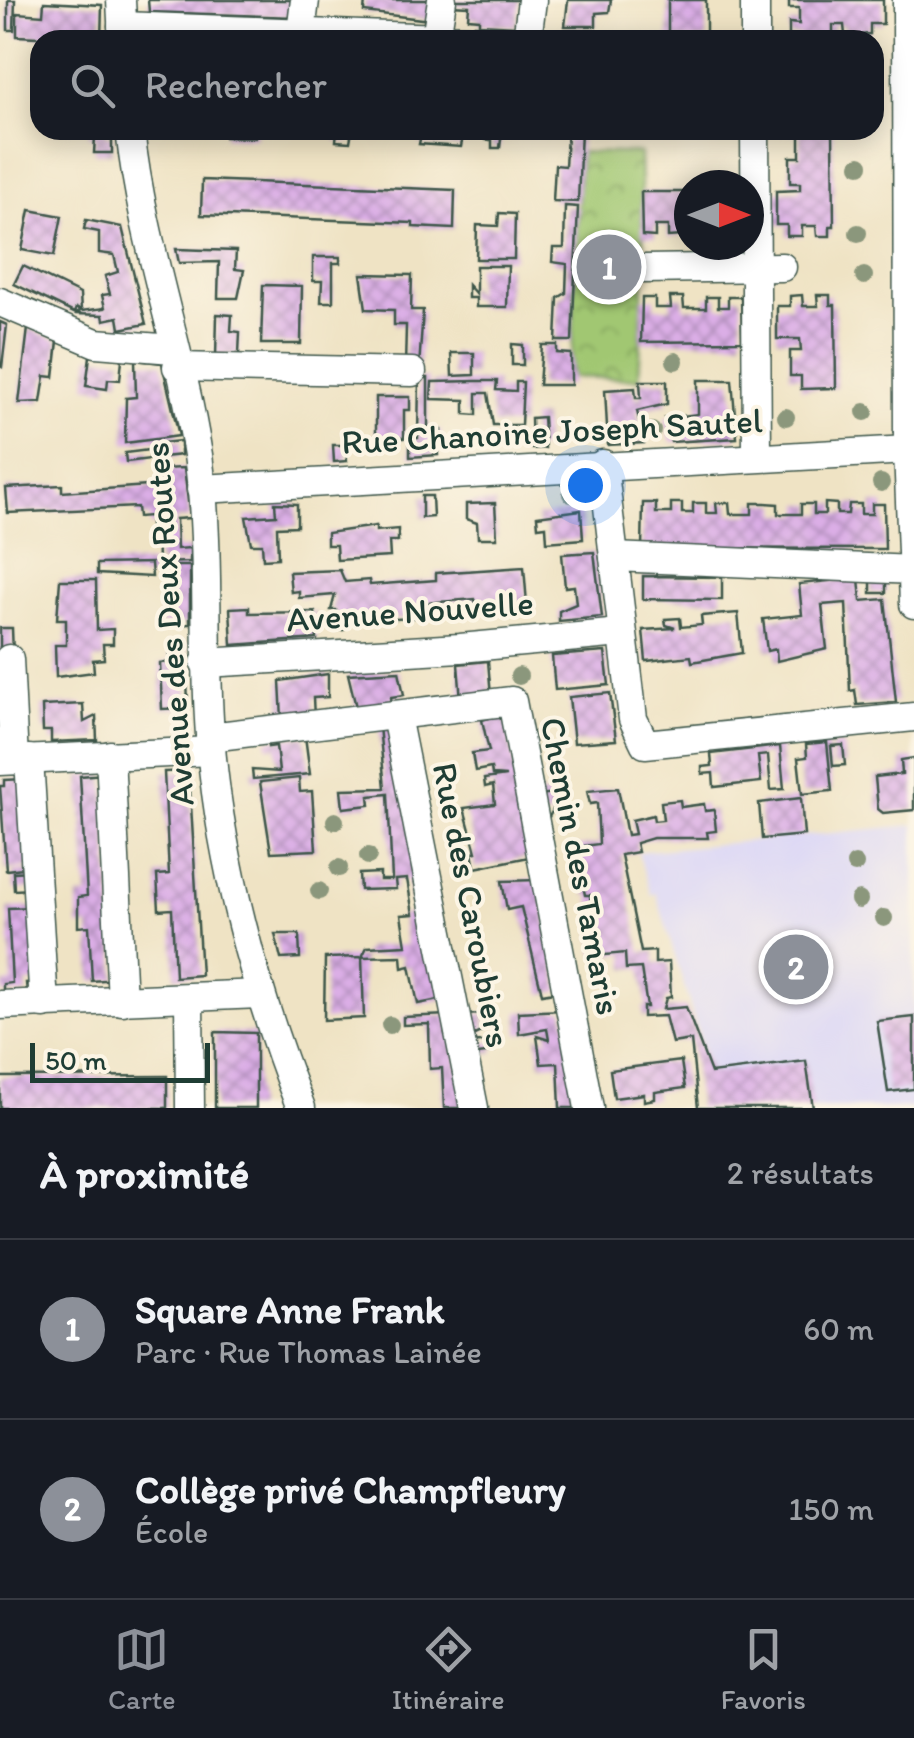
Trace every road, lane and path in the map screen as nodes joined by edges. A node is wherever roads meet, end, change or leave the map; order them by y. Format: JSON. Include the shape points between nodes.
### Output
{"nodes":[{"id":1,"x":306,"y":0,"type":"edge"},
{"id":2,"x":442,"y":0,"type":"edge"},
{"id":3,"x":532,"y":0,"type":"edge"},
{"id":4,"x":754,"y":0,"type":"edge"},
{"id":5,"x":908,"y":0,"type":"edge"},
{"id":6,"x":122,"y":22,"type":"edge"},
{"id":7,"x":264,"y":30,"type":"edge"},
{"id":8,"x":300,"y":30,"type":"edge"},
{"id":9,"x":437,"y":30,"type":"edge"},
{"id":10,"x":528,"y":30,"type":"edge"},
{"id":11,"x":755,"y":30,"type":"edge"},
{"id":12,"x":131,"y":140,"type":"edge"},
{"id":13,"x":756,"y":140,"type":"edge"},
{"id":14,"x":769,"y":266,"type":"junction"},
{"id":15,"x":644,"y":269,"type":"dead end"},
{"id":16,"x":0,"y":302,"type":"edge"},
{"id":17,"x":175,"y":358,"type":"junction"},
{"id":18,"x":412,"y":372,"type":"dead end"},
{"id":19,"x":908,"y":450,"type":"junction"},
{"id":20,"x":757,"y":456,"type":"junction"},
{"id":21,"x":602,"y":464,"type":"junction"},
{"id":22,"x":201,"y":489,"type":"junction"},
{"id":23,"x":614,"y":557,"type":"junction"},
{"id":24,"x":913,"y":570,"type":"edge"},
{"id":25,"x":914,"y":604,"type":"edge"},
{"id":26,"x":621,"y":633,"type":"junction"},
{"id":27,"x":9,"y":659,"type":"dead end"},
{"id":28,"x":205,"y":663,"type":"junction"},
{"id":29,"x":396,"y":716,"type":"junction"},
{"id":30,"x":914,"y":717,"type":"edge"},
{"id":31,"x":210,"y":744,"type":"junction"},
{"id":32,"x":110,"y":755,"type":"junction"},
{"id":33,"x":14,"y":760,"type":"edge"},
{"id":34,"x":260,"y":994,"type":"junction"},
{"id":35,"x":189,"y":1000,"type":"junction"},
{"id":36,"x":122,"y":1002,"type":"junction"},
{"id":37,"x":44,"y":1004,"type":"junction"},
{"id":38,"x":0,"y":1005,"type":"edge"},
{"id":39,"x":190,"y":1108,"type":"edge"},
{"id":40,"x":301,"y":1108,"type":"edge"},
{"id":41,"x":474,"y":1108,"type":"edge"},
{"id":42,"x":590,"y":1108,"type":"edge"}],
"edges":[{"from":1,"to":8,"type":"street"},
{"from":2,"to":9,"type":"street"},
{"from":3,"to":10,"type":"street"},
{"from":4,"to":11,"type":"street"},
{"from":5,"to":19,"type":"street"},
{"from":6,"to":7,"type":"street"},
{"from":12,"to":17,"type":"street","name":"Avenue des Deux Routes"},
{"from":13,"to":14,"type":"street"},
{"from":14,"to":15,"type":"street"},
{"from":14,"to":20,"type":"street"},
{"from":16,"to":17,"type":"street","via":[[96,342]]},
{"from":17,"to":18,"type":"street"},
{"from":17,"to":22,"type":"street","name":"Avenue des Deux Routes"},
{"from":19,"to":20,"type":"street","name":"Rue Chanoine Joseph Sautel"},
{"from":19,"to":24,"type":"street"},
{"from":20,"to":21,"type":"street","name":"Rue Chanoine Joseph Sautel"},
{"from":21,"to":22,"type":"street","name":"Rue Chanoine Joseph Sautel"},
{"from":21,"to":23,"type":"street"},
{"from":22,"to":28,"type":"street","name":"Avenue des Deux Routes"},
{"from":23,"to":24,"type":"street"},
{"from":23,"to":26,"type":"street"},
{"from":24,"to":25,"type":"street"},
{"from":26,"to":28,"type":"street","name":"Avenue Nouvelle"},
{"from":26,"to":30,"type":"street","via":[[632,719],[644,744]]},
{"from":27,"to":33,"type":"street"},
{"from":28,"to":31,"type":"street","name":"Avenue des Deux Routes"},
{"from":29,"to":31,"type":"street","name":"Chemin des Tamaris"},
{"from":29,"to":41,"type":"street","name":"Rue des Caroubiers"},
{"from":29,"to":42,"type":"street","name":"Chemin des Tamaris","via":[[512,700]]},
{"from":31,"to":32,"type":"street","name":"Chemin des Tamaris"},
{"from":31,"to":34,"type":"street","name":"Avenue des Deux Routes"},
{"from":32,"to":33,"type":"street","name":"Chemin des Tamaris"},
{"from":32,"to":36,"type":"street"},
{"from":33,"to":37,"type":"street"},
{"from":34,"to":35,"type":"street"},
{"from":34,"to":40,"type":"street","name":"Avenue des Deux Routes"},
{"from":35,"to":36,"type":"street"},
{"from":35,"to":39,"type":"street"},
{"from":36,"to":37,"type":"street"},
{"from":37,"to":38,"type":"street"}]}
